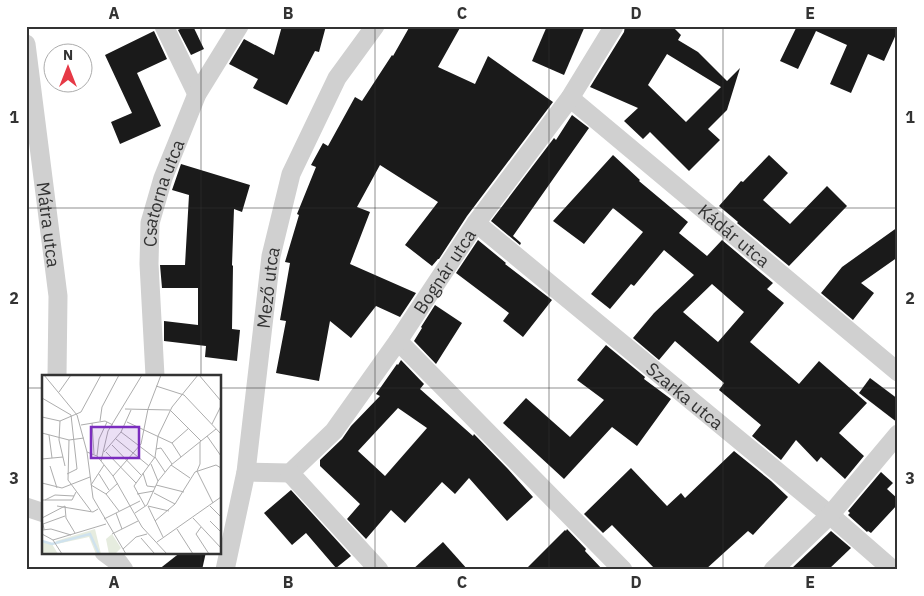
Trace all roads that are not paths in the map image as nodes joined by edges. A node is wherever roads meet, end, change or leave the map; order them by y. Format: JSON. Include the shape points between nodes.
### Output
{"nodes":[{"id":1,"x":164,"y":26,"type":"edge"},
{"id":2,"x":239,"y":26,"type":"edge"},
{"id":3,"x":375,"y":26,"type":"edge"},
{"id":4,"x":614,"y":26,"type":"edge"},
{"id":5,"x":26,"y":44,"type":"edge"},
{"id":6,"x":197,"y":94,"type":"junction"},
{"id":7,"x":570,"y":98,"type":"junction"},
{"id":8,"x":476,"y":223,"type":"junction"},
{"id":9,"x":398,"y":341,"type":"junction"},
{"id":10,"x":898,"y":372,"type":"edge"},
{"id":11,"x":57,"y":375,"type":"edge"},
{"id":12,"x":154,"y":375,"type":"edge"},
{"id":13,"x":898,"y":434,"type":"edge"},
{"id":14,"x":246,"y":472,"type":"junction"},
{"id":15,"x":290,"y":473,"type":"junction"},
{"id":16,"x":26,"y":507,"type":"edge"},
{"id":17,"x":42,"y":512,"type":"edge"},
{"id":18,"x":830,"y":515,"type":"junction"},
{"id":19,"x":225,"y":570,"type":"edge"},
{"id":20,"x":379,"y":570,"type":"edge"},
{"id":21,"x":623,"y":570,"type":"edge"},
{"id":22,"x":773,"y":570,"type":"edge"},
{"id":23,"x":893,"y":570,"type":"edge"}],
"edges":[{"from":1,"to":6,"type":"street"},
{"from":2,"to":6,"type":"street","name":"Csatorna utca"},
{"from":3,"to":14,"type":"street","name":"Mező utca","via":[[336,78],[291,174],[271,256]]},
{"from":4,"to":7,"type":"street","name":"Bognár utca"},
{"from":5,"to":11,"type":"street","name":"Mátra utca","via":[[58,296]]},
{"from":6,"to":12,"type":"street","name":"Csatorna utca","via":[[163,178],[150,223]]},
{"from":7,"to":8,"type":"street","name":"Bognár utca"},
{"from":7,"to":10,"type":"street","name":"Kádár utca"},
{"from":8,"to":9,"type":"street","name":"Bognár utca"},
{"from":8,"to":18,"type":"street","name":"Szarka utca"},
{"from":9,"to":15,"type":"street","name":"Bognár utca","via":[[334,431]]},
{"from":9,"to":21,"type":"street"},
{"from":13,"to":18,"type":"street"},
{"from":14,"to":15,"type":"street"},
{"from":14,"to":19,"type":"street","name":"Mező utca"},
{"from":15,"to":20,"type":"street"},
{"from":16,"to":17,"type":"street"},
{"from":18,"to":22,"type":"street"},
{"from":18,"to":23,"type":"street","name":"Szarka utca"}]}
